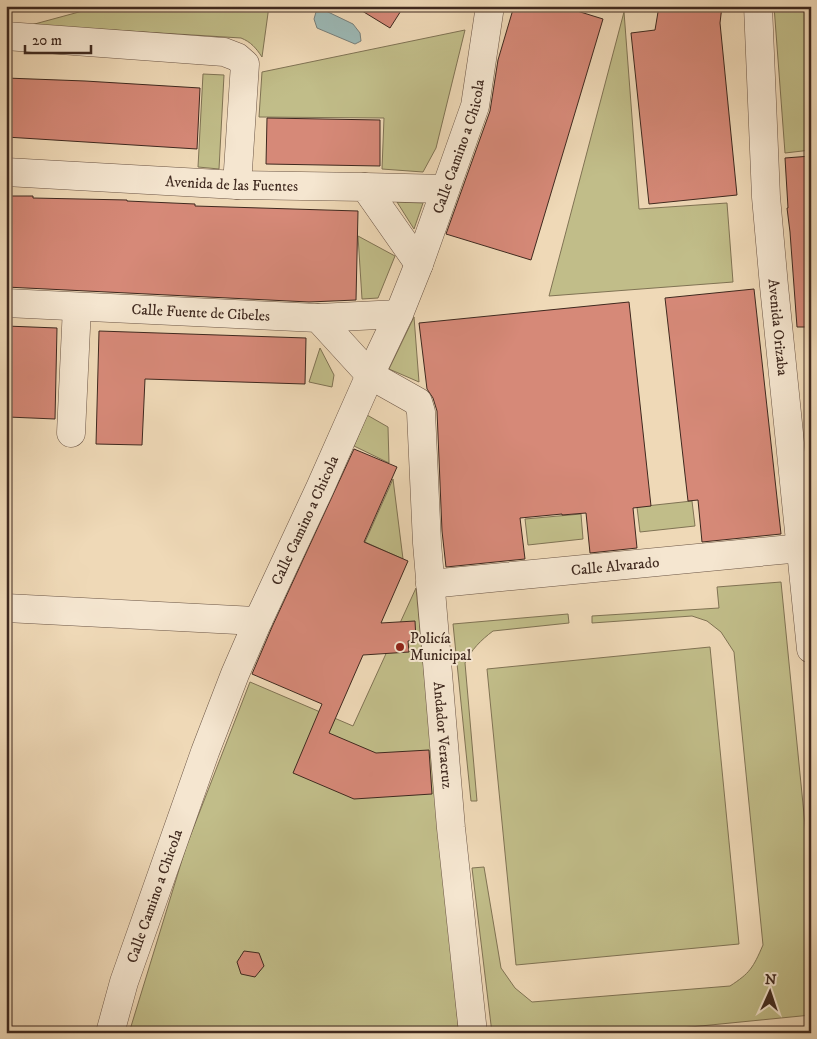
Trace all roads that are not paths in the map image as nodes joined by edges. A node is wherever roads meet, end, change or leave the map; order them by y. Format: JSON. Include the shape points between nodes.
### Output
{"nodes":[{"id":1,"x":490,"y":6,"type":"edge"},
{"id":2,"x":758,"y":6,"type":"edge"},
{"id":3,"x":6,"y":36,"type":"edge"},
{"id":4,"x":6,"y":172,"type":"edge"},
{"id":5,"x":237,"y":185,"type":"junction"},
{"id":6,"x":365,"y":187,"type":"junction"},
{"id":7,"x":445,"y":188,"type":"junction"},
{"id":8,"x":419,"y":264,"type":"junction"},
{"id":9,"x":6,"y":303,"type":"edge"},
{"id":10,"x":77,"y":307,"type":"junction"},
{"id":11,"x":399,"y":314,"type":"junction"},
{"id":12,"x":318,"y":318,"type":"junction"},
{"id":13,"x":370,"y":375,"type":"junction"},
{"id":14,"x":71,"y":433,"type":"dead end"},
{"id":15,"x":801,"y":548,"type":"junction"},
{"id":16,"x":430,"y":584,"type":"junction"},
{"id":17,"x":6,"y":608,"type":"edge"},
{"id":18,"x":258,"y":621,"type":"junction"},
{"id":19,"x":811,"y":649,"type":"edge"},
{"id":20,"x":110,"y":1033,"type":"edge"},
{"id":21,"x":473,"y":1033,"type":"edge"}],
"edges":[{"from":1,"to":7,"type":"street","name":"Calle Camino a Chicola","via":[[475,106]]},
{"from":2,"to":15,"type":"street","name":"Avenida Orizaba","via":[[767,206]]},
{"from":3,"to":5,"type":"street","via":[[224,52],[237,57],[245,64]]},
{"from":4,"to":5,"type":"street","name":"Avenida de las Fuentes"},
{"from":5,"to":6,"type":"street","name":"Avenida de las Fuentes"},
{"from":6,"to":7,"type":"street","name":"Avenida de las Fuentes"},
{"from":6,"to":8,"type":"street"},
{"from":7,"to":8,"type":"street","name":"Calle Camino a Chicola"},
{"from":8,"to":11,"type":"street","name":"Calle Camino a Chicola"},
{"from":9,"to":10,"type":"street","name":"Calle Fuente de Cibeles"},
{"from":10,"to":12,"type":"street","name":"Calle Fuente de Cibeles"},
{"from":10,"to":14,"type":"street"},
{"from":11,"to":12,"type":"street","name":"Calle Fuente de Cibeles"},
{"from":11,"to":13,"type":"street","name":"Calle Camino a Chicola"},
{"from":12,"to":13,"type":"street"},
{"from":13,"to":16,"type":"street","name":"Andador Veracruz","via":[[418,402],[421,412]]},
{"from":13,"to":18,"type":"street","name":"Calle Camino a Chicola"},
{"from":15,"to":16,"type":"street","name":"Calle Alvarado"},
{"from":15,"to":19,"type":"street","name":"Avenida Orizaba"},
{"from":16,"to":21,"type":"street","name":"Andador Veracruz"},
{"from":17,"to":18,"type":"street"},
{"from":18,"to":20,"type":"street","name":"Calle Camino a Chicola","via":[[205,752],[124,982]]}]}
